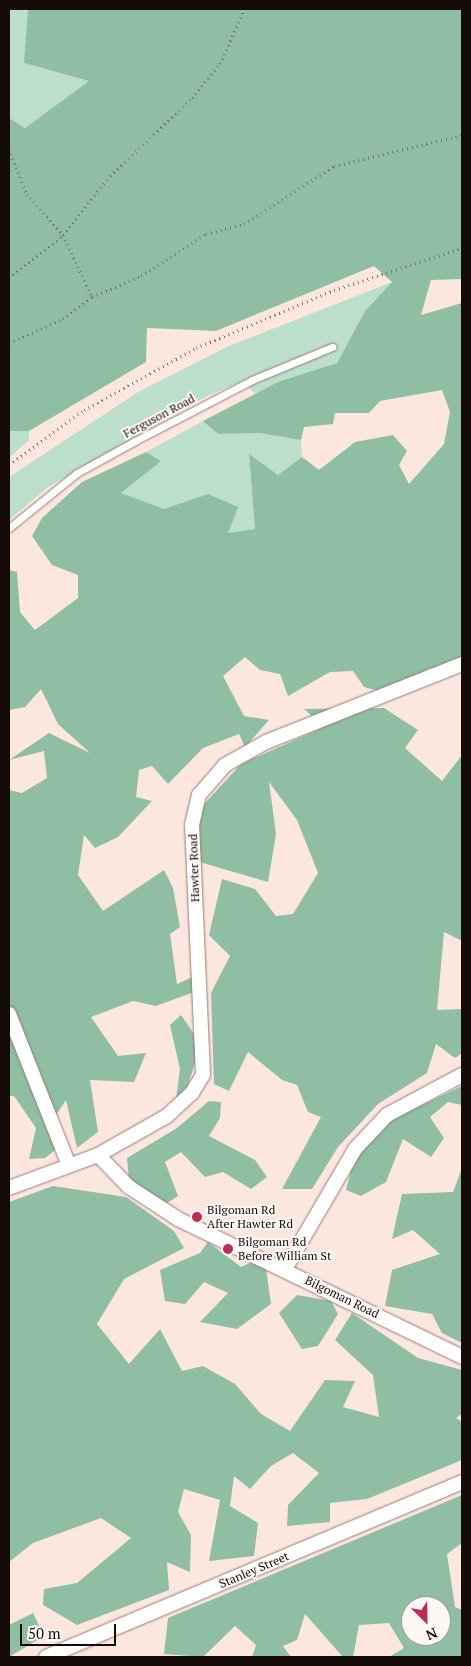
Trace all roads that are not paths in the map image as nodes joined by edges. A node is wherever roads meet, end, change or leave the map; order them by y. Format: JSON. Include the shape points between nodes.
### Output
{"nodes":[{"id":1,"x":332,"y":347,"type":"dead end"},
{"id":2,"x":9,"y":528,"type":"edge"},
{"id":3,"x":462,"y":664,"type":"edge"},
{"id":4,"x":9,"y":1014,"type":"edge"},
{"id":5,"x":462,"y":1075,"type":"edge"},
{"id":6,"x":98,"y":1155,"type":"junction"},
{"id":7,"x":68,"y":1163,"type":"junction"},
{"id":8,"x":9,"y":1188,"type":"edge"},
{"id":9,"x":285,"y":1269,"type":"junction"},
{"id":10,"x":462,"y":1357,"type":"edge"},
{"id":11,"x":462,"y":1482,"type":"edge"},
{"id":12,"x":46,"y":1657,"type":"edge"}],
"edges":[{"from":1,"to":2,"type":"lane","name":"Ferguson Road","via":[[252,380],[77,473]]},
{"from":3,"to":6,"type":"street","name":"Hawter Road","via":[[266,742],[225,765],[199,794],[192,825],[203,1075],[192,1093],[167,1116]]},
{"from":4,"to":7,"type":"street"},
{"from":5,"to":9,"type":"street","via":[[388,1115],[355,1149]]},
{"from":6,"to":7,"type":"street","name":"Hawter Road"},
{"from":6,"to":9,"type":"street","name":"Bilgoman Road","via":[[129,1186],[178,1219]]},
{"from":7,"to":8,"type":"street","name":"Hawter Road"},
{"from":9,"to":10,"type":"street","name":"Bilgoman Road"},
{"from":11,"to":12,"type":"street","name":"Stanley Street"}]}
